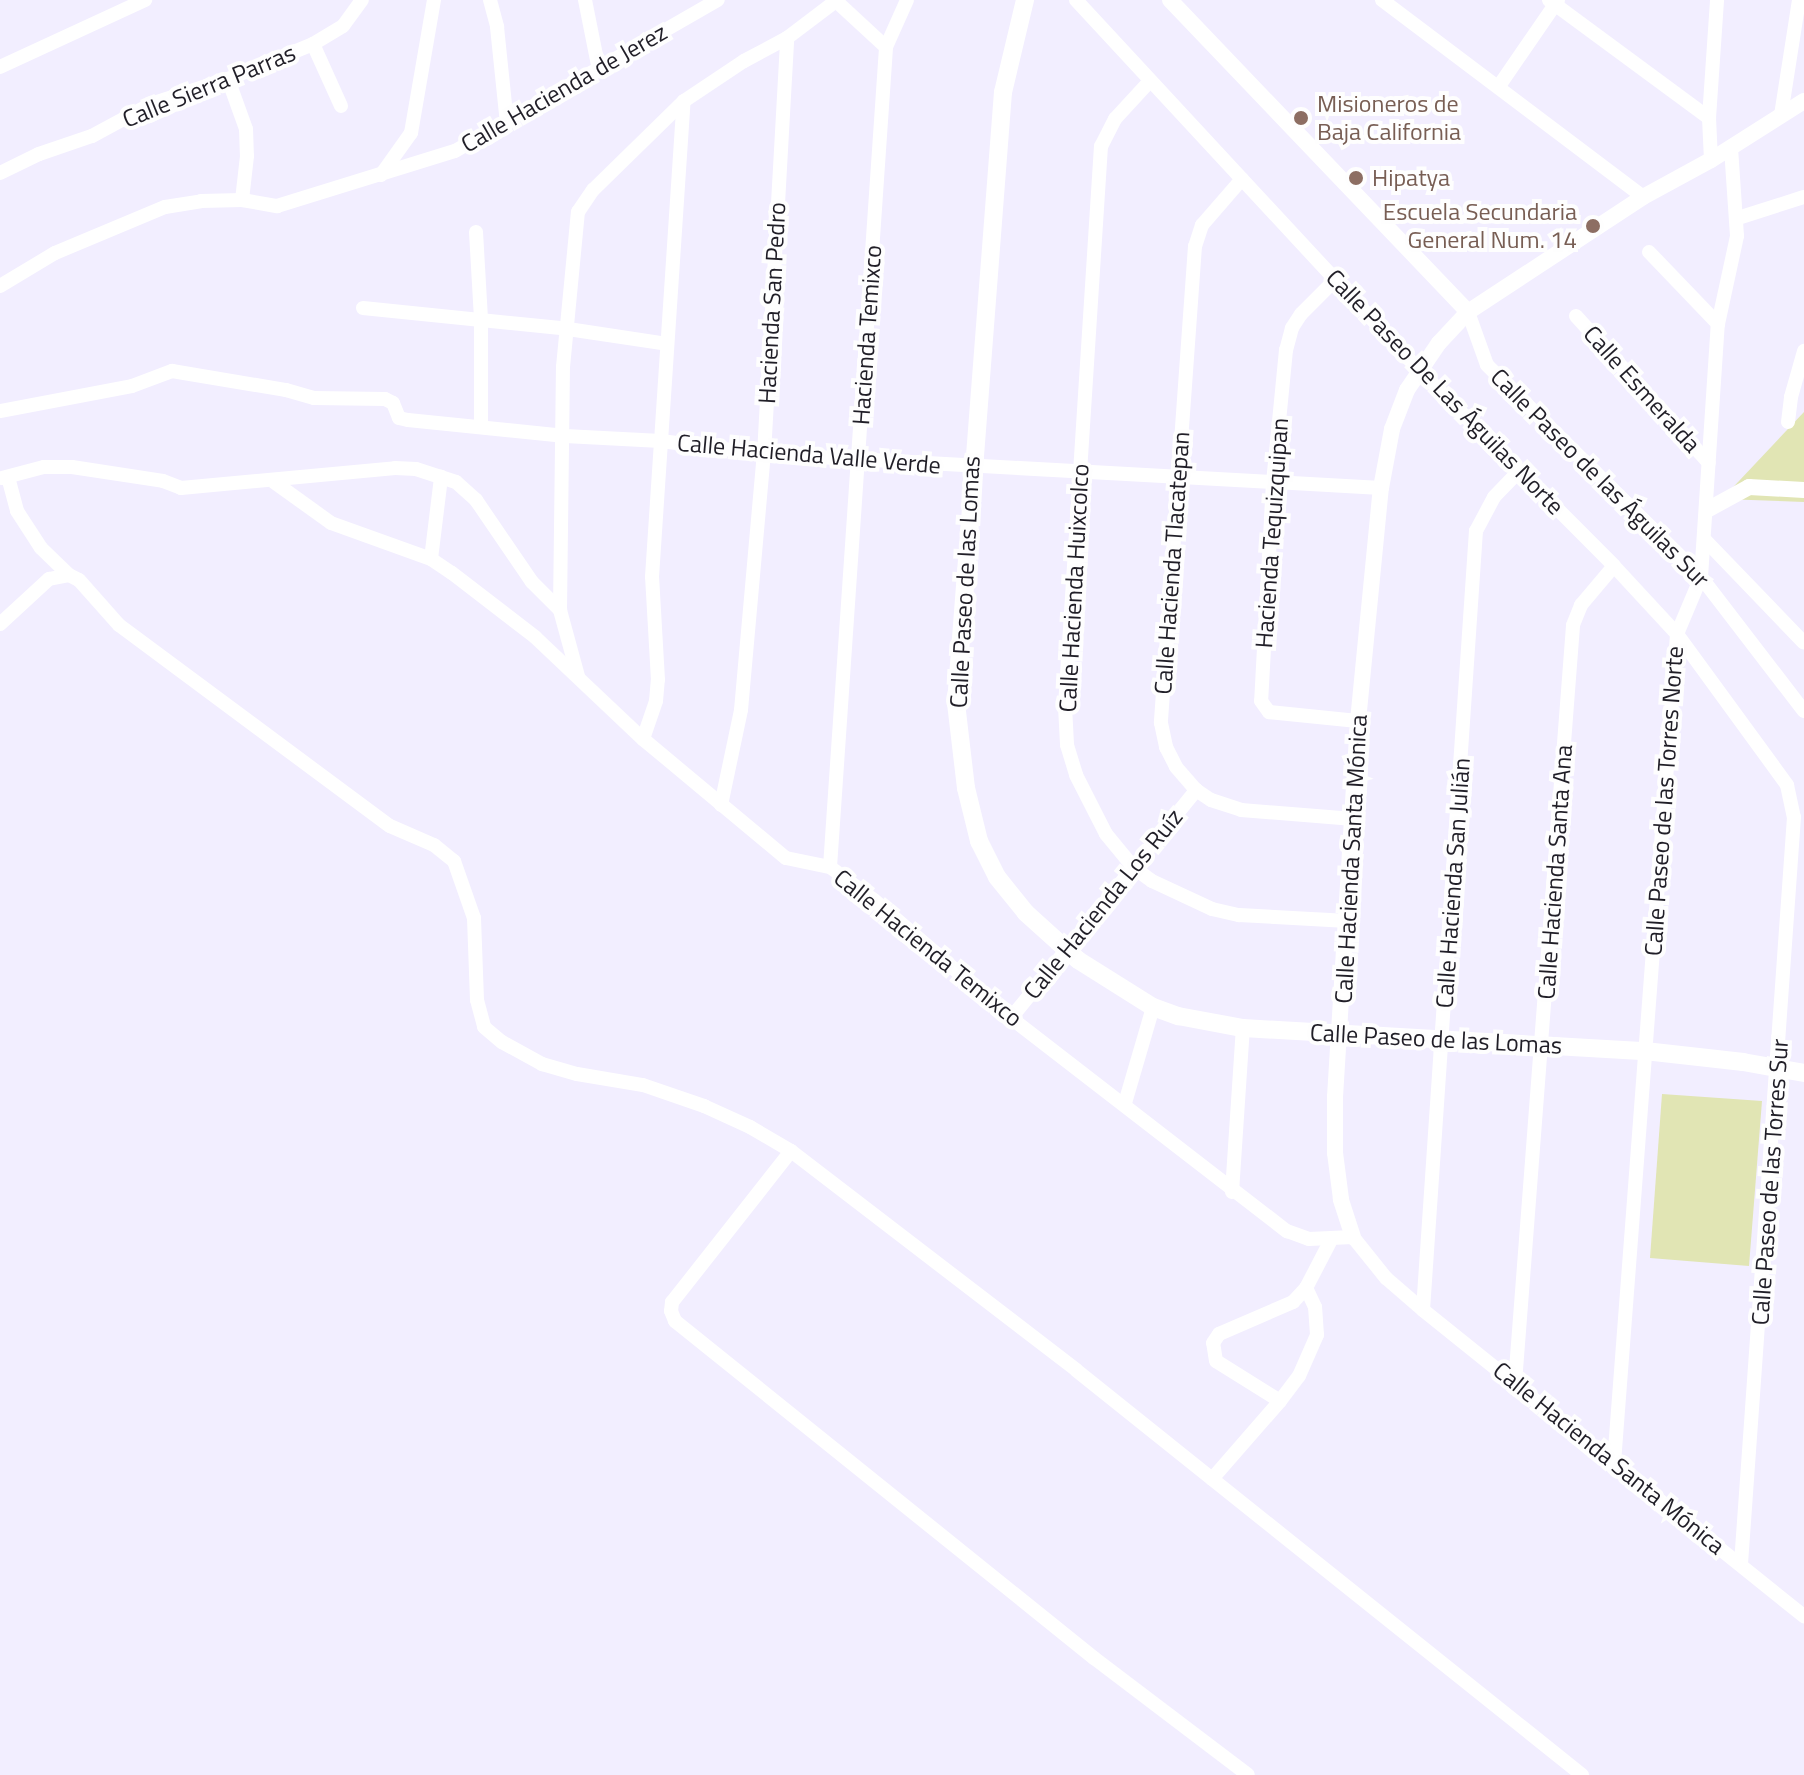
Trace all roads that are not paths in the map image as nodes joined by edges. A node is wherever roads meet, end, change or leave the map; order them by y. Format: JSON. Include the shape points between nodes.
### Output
{"nodes":[{"id":1,"x":145,"y":0,"type":"edge"},
{"id":2,"x":362,"y":0,"type":"edge"},
{"id":3,"x":434,"y":0,"type":"edge"},
{"id":4,"x":490,"y":0,"type":"edge"},
{"id":5,"x":585,"y":0,"type":"edge"},
{"id":6,"x":687,"y":0,"type":"edge"},
{"id":7,"x":718,"y":0,"type":"edge"},
{"id":8,"x":835,"y":0,"type":"edge"},
{"id":9,"x":907,"y":0,"type":"edge"},
{"id":10,"x":1025,"y":0,"type":"edge"},
{"id":11,"x":1076,"y":0,"type":"edge"},
{"id":12,"x":1170,"y":0,"type":"edge"},
{"id":13,"x":1382,"y":0,"type":"edge"},
{"id":14,"x":1717,"y":0,"type":"edge"},
{"id":15,"x":1799,"y":0,"type":"edge"},
{"id":16,"x":1554,"y":2,"type":"edge"},
{"id":17,"x":688,"y":17,"type":"junction"},
{"id":18,"x":787,"y":38,"type":"junction"},
{"id":19,"x":313,"y":44,"type":"junction"},
{"id":20,"x":886,"y":47,"type":"junction"},
{"id":21,"x":0,"y":67,"type":"edge"},
{"id":22,"x":599,"y":70,"type":"junction"},
{"id":23,"x":228,"y":79,"type":"junction"},
{"id":24,"x":1149,"y":82,"type":"junction"},
{"id":25,"x":1499,"y":86,"type":"junction"},
{"id":26,"x":684,"y":101,"type":"junction"},
{"id":27,"x":1804,"y":101,"type":"edge"},
{"id":28,"x":341,"y":106,"type":"dead end"},
{"id":29,"x":1781,"y":115,"type":"junction"},
{"id":30,"x":1709,"y":118,"type":"junction"},
{"id":31,"x":507,"y":123,"type":"junction"},
{"id":32,"x":1731,"y":147,"type":"junction"},
{"id":33,"x":1711,"y":160,"type":"junction"},
{"id":34,"x":0,"y":173,"type":"edge"},
{"id":35,"x":381,"y":175,"type":"junction"},
{"id":36,"x":1242,"y":179,"type":"junction"},
{"id":37,"x":1643,"y":197,"type":"junction"},
{"id":38,"x":1804,"y":197,"type":"edge"},
{"id":39,"x":242,"y":200,"type":"junction"},
{"id":40,"x":1738,"y":218,"type":"junction"},
{"id":41,"x":476,"y":232,"type":"dead end"},
{"id":42,"x":1649,"y":252,"type":"dead end"},
{"id":43,"x":1335,"y":280,"type":"junction"},
{"id":44,"x":0,"y":286,"type":"edge"},
{"id":45,"x":363,"y":308,"type":"dead end"},
{"id":46,"x":1468,"y":312,"type":"junction"},
{"id":47,"x":1576,"y":316,"type":"dead end"},
{"id":48,"x":481,"y":320,"type":"junction"},
{"id":49,"x":1718,"y":324,"type":"junction"},
{"id":50,"x":568,"y":329,"type":"junction"},
{"id":51,"x":667,"y":344,"type":"junction"},
{"id":52,"x":1804,"y":351,"type":"edge"},
{"id":53,"x":1419,"y":370,"type":"junction"},
{"id":54,"x":0,"y":411,"type":"edge"},
{"id":55,"x":1788,"y":422,"type":"dead end"},
{"id":56,"x":481,"y":427,"type":"junction"},
{"id":57,"x":565,"y":436,"type":"junction"},
{"id":58,"x":661,"y":441,"type":"junction"},
{"id":59,"x":764,"y":454,"type":"junction"},
{"id":60,"x":858,"y":459,"type":"junction"},
{"id":61,"x":1709,"y":463,"type":"junction"},
{"id":62,"x":972,"y":467,"type":"junction"},
{"id":63,"x":1080,"y":471,"type":"junction"},
{"id":64,"x":1519,"y":471,"type":"junction"},
{"id":65,"x":441,"y":477,"type":"junction"},
{"id":66,"x":1178,"y":477,"type":"junction"},
{"id":67,"x":4,"y":478,"type":"edge"},
{"id":68,"x":274,"y":482,"type":"junction"},
{"id":69,"x":1273,"y":482,"type":"junction"},
{"id":70,"x":1381,"y":488,"type":"junction"},
{"id":71,"x":1804,"y":490,"type":"edge"},
{"id":72,"x":1707,"y":510,"type":"junction"},
{"id":73,"x":1706,"y":541,"type":"junction"},
{"id":74,"x":431,"y":559,"type":"junction"},
{"id":75,"x":1614,"y":566,"type":"junction"},
{"id":76,"x":69,"y":575,"type":"junction"},
{"id":77,"x":1701,"y":577,"type":"junction"},
{"id":78,"x":560,"y":610,"type":"junction"},
{"id":79,"x":0,"y":624,"type":"edge"},
{"id":80,"x":1677,"y":634,"type":"junction"},
{"id":81,"x":1804,"y":643,"type":"edge"},
{"id":82,"x":579,"y":680,"type":"junction"},
{"id":83,"x":1804,"y":711,"type":"edge"},
{"id":84,"x":1358,"y":721,"type":"junction"},
{"id":85,"x":643,"y":739,"type":"junction"},
{"id":86,"x":1196,"y":790,"type":"junction"},
{"id":87,"x":1792,"y":801,"type":"joint"},
{"id":88,"x":721,"y":805,"type":"junction"},
{"id":89,"x":1354,"y":819,"type":"junction"},
{"id":90,"x":830,"y":867,"type":"junction"},
{"id":91,"x":1134,"y":868,"type":"junction"},
{"id":92,"x":1348,"y":921,"type":"junction"},
{"id":93,"x":1065,"y":948,"type":"junction"},
{"id":94,"x":1153,"y":1007,"type":"junction"},
{"id":95,"x":1011,"y":1018,"type":"junction"},
{"id":96,"x":1243,"y":1028,"type":"junction"},
{"id":97,"x":1341,"y":1034,"type":"junction"},
{"id":98,"x":1443,"y":1040,"type":"junction"},
{"id":99,"x":1543,"y":1046,"type":"junction"},
{"id":100,"x":1645,"y":1051,"type":"junction"},
{"id":101,"x":1779,"y":1067,"type":"junction"},
{"id":102,"x":1804,"y":1073,"type":"edge"},
{"id":103,"x":1125,"y":1103,"type":"junction"},
{"id":104,"x":791,"y":1151,"type":"junction"},
{"id":105,"x":1232,"y":1192,"type":"junction"},
{"id":106,"x":1353,"y":1237,"type":"junction"},
{"id":107,"x":1331,"y":1240,"type":"junction"},
{"id":108,"x":1306,"y":1288,"type":"junction"},
{"id":109,"x":1423,"y":1310,"type":"junction"},
{"id":110,"x":1515,"y":1383,"type":"junction"},
{"id":111,"x":1280,"y":1401,"type":"junction"},
{"id":112,"x":1614,"y":1463,"type":"junction"},
{"id":113,"x":1212,"y":1479,"type":"junction"},
{"id":114,"x":1741,"y":1563,"type":"junction"},
{"id":115,"x":1804,"y":1616,"type":"edge"},
{"id":116,"x":1248,"y":1775,"type":"edge"},
{"id":117,"x":1582,"y":1775,"type":"edge"}],
"edges":[{"from":1,"to":21,"type":"street"},
{"from":2,"to":19,"type":"street","name":"Calle Sierra Parras","via":[[343,26]]},
{"from":3,"to":35,"type":"street","via":[[411,133]]},
{"from":4,"to":31,"type":"street"},
{"from":5,"to":22,"type":"street"},
{"from":6,"to":17,"type":"street"},
{"from":7,"to":17,"type":"street","name":"Calle Hacienda de Jerez"},
{"from":8,"to":18,"type":"street"},
{"from":8,"to":20,"type":"street"},
{"from":9,"to":20,"type":"street","name":"Hacienda Temixco"},
{"from":10,"to":62,"type":"main road","name":"Calle Paseo de las Lomas","via":[[1003,92]]},
{"from":11,"to":24,"type":"street","name":"Calle Paseo De Las Águilas Norte"},
{"from":12,"to":46,"type":"street","name":"Calle Paseo de las Águilas Sur"},
{"from":13,"to":25,"type":"street"},
{"from":14,"to":30,"type":"street"},
{"from":15,"to":29,"type":"street"},
{"from":16,"to":25,"type":"street"},
{"from":16,"to":30,"type":"street"},
{"from":17,"to":22,"type":"street","name":"Calle Hacienda de Jerez"},
{"from":18,"to":26,"type":"street"},
{"from":18,"to":59,"type":"street","name":"Hacienda San Pedro"},
{"from":19,"to":23,"type":"street","name":"Calle Sierra Parras"},
{"from":19,"to":28,"type":"street"},
{"from":20,"to":60,"type":"street","name":"Hacienda Temixco"},
{"from":22,"to":31,"type":"street","name":"Calle Hacienda de Jerez"},
{"from":23,"to":34,"type":"street","name":"Calle Sierra Parras","via":[[151,104],[92,136]]},
{"from":23,"to":39,"type":"street","via":[[246,129]]},
{"from":24,"to":36,"type":"street","name":"Calle Paseo De Las Águilas Norte"},
{"from":24,"to":63,"type":"street","name":"Calle Hacienda Huixcolco","via":[[1115,119],[1101,146]]},
{"from":25,"to":37,"type":"street"},
{"from":26,"to":50,"type":"street","via":[[593,190],[578,212]]},
{"from":26,"to":51,"type":"street"},
{"from":27,"to":29,"type":"street","name":"Calle Hacienda Santa Mónica"},
{"from":29,"to":32,"type":"street","name":"Calle Hacienda Santa Mónica"},
{"from":30,"to":33,"type":"street"},
{"from":31,"to":35,"type":"street","name":"Calle Hacienda de Jerez","via":[[455,151]]},
{"from":32,"to":33,"type":"street","name":"Calle Hacienda Santa Mónica"},
{"from":32,"to":40,"type":"street","name":"Calle Paseo de las Torres Norte"},
{"from":33,"to":37,"type":"street","name":"Calle Hacienda Santa Mónica"},
{"from":35,"to":39,"type":"street","name":"Calle Hacienda de Jerez","via":[[277,206]]},
{"from":36,"to":43,"type":"street","name":"Calle Paseo De Las Águilas Norte"},
{"from":36,"to":66,"type":"street","name":"Calle Hacienda Tlacatepan","via":[[1202,225],[1195,246]]},
{"from":37,"to":46,"type":"street","name":"Calle Hacienda Santa Mónica"},
{"from":38,"to":40,"type":"street"},
{"from":39,"to":44,"type":"street","name":"Calle Hacienda de Jerez","via":[[165,207],[55,253]]},
{"from":40,"to":49,"type":"street","name":"Calle Paseo de las Torres Norte"},
{"from":41,"to":48,"type":"street"},
{"from":42,"to":49,"type":"street"},
{"from":43,"to":53,"type":"street","name":"Calle Paseo De Las Águilas Norte"},
{"from":43,"to":69,"type":"street","name":"Hacienda Tequizquipan","via":[[1292,328]]},
{"from":45,"to":48,"type":"street"},
{"from":46,"to":53,"type":"street","name":"Calle Hacienda Santa Mónica"},
{"from":46,"to":77,"type":"street","name":"Calle Paseo de las Águilas Sur","via":[[1487,365]]},
{"from":47,"to":61,"type":"street","name":"Calle Esmeralda"},
{"from":48,"to":50,"type":"street"},
{"from":48,"to":56,"type":"street"},
{"from":49,"to":61,"type":"street","name":"Calle Paseo de las Torres Norte"},
{"from":50,"to":51,"type":"street"},
{"from":50,"to":57,"type":"street","via":[[562,390]]},
{"from":51,"to":58,"type":"street"},
{"from":52,"to":55,"type":"street"},
{"from":53,"to":64,"type":"street","name":"Calle Paseo De Las Águilas Norte"},
{"from":53,"to":70,"type":"street","name":"Calle Hacienda Santa Mónica","via":[[1392,429]]},
{"from":54,"to":56,"type":"street","name":"Calle Hacienda Valle Verde","via":[[132,386],[172,371],[339,401],[385,399],[393,403],[399,418]]},
{"from":56,"to":57,"type":"street","name":"Calle Hacienda Valle Verde"},
{"from":57,"to":58,"type":"street","name":"Calle Hacienda Valle Verde"},
{"from":57,"to":78,"type":"street"},
{"from":58,"to":59,"type":"street","name":"Calle Hacienda Valle Verde"},
{"from":58,"to":85,"type":"street","via":[[652,577],[658,680]]},
{"from":59,"to":60,"type":"street","name":"Calle Hacienda Valle Verde"},
{"from":59,"to":88,"type":"street","name":"Hacienda San Pedro","via":[[741,710]]},
{"from":60,"to":62,"type":"street","name":"Calle Hacienda Valle Verde"},
{"from":60,"to":90,"type":"street","name":"Hacienda Temixco"},
{"from":61,"to":72,"type":"street","name":"Calle Paseo de las Torres Norte"},
{"from":62,"to":63,"type":"street","name":"Calle Hacienda Valle Verde"},
{"from":62,"to":93,"type":"main road","name":"Calle Paseo de las Lomas","via":[[956,703],[966,788],[979,841],[997,877]]},
{"from":63,"to":66,"type":"street","name":"Calle Hacienda Valle Verde"},
{"from":63,"to":91,"type":"street","name":"Calle Hacienda Huixcolco","via":[[1067,745],[1091,808]]},
{"from":64,"to":75,"type":"street","name":"Calle Paseo De Las Águilas Norte"},
{"from":64,"to":98,"type":"street","name":"Calle Hacienda San Julián","via":[[1494,497],[1476,531]]},
{"from":65,"to":68,"type":"street","via":[[395,468]]},
{"from":65,"to":74,"type":"street"},
{"from":65,"to":78,"type":"street","via":[[456,482],[476,500],[532,582]]},
{"from":66,"to":69,"type":"street","name":"Calle Hacienda Valle Verde"},
{"from":66,"to":86,"type":"street","name":"Calle Hacienda Tlacatepan","via":[[1161,723],[1171,757]]},
{"from":67,"to":68,"type":"street","via":[[44,467],[72,467],[181,488]]},
{"from":67,"to":76,"type":"street","via":[[41,548]]},
{"from":68,"to":74,"type":"street","name":"Calle Hacienda Temixco","via":[[331,523]]},
{"from":69,"to":70,"type":"street","name":"Calle Hacienda Valle Verde"},
{"from":69,"to":84,"type":"street","name":"Hacienda Tequizquipan","via":[[1261,701],[1269,712]]},
{"from":70,"to":84,"type":"street","name":"Calle Hacienda Santa Mónica"},
{"from":71,"to":72,"type":"street","via":[[1749,487]]},
{"from":72,"to":73,"type":"street","name":"Calle Paseo de las Torres Norte"},
{"from":73,"to":77,"type":"street","name":"Calle Paseo de las Torres Norte"},
{"from":73,"to":81,"type":"street"},
{"from":74,"to":82,"type":"street","name":"Calle Hacienda Temixco","via":[[535,637]]},
{"from":75,"to":80,"type":"street","name":"Calle Paseo De Las Águilas Norte"},
{"from":75,"to":99,"type":"street","name":"Calle Hacienda Santa Ana","via":[[1581,605],[1573,625]]},
{"from":76,"to":79,"type":"street","via":[[49,579]]},
{"from":76,"to":104,"type":"street","via":[[132,634],[390,826],[434,845],[454,861],[474,918],[477,1000],[484,1027],[502,1042],[542,1064],[643,1085],[704,1106]]},
{"from":77,"to":80,"type":"street","name":"Calle Paseo de las Torres Norte"},
{"from":77,"to":83,"type":"street","name":"Calle Paseo de las Águilas Sur"},
{"from":78,"to":82,"type":"street"},
{"from":80,"to":87,"type":"street","name":"Calle Paseo De Las Águilas Norte","via":[[1787,785]]},
{"from":80,"to":100,"type":"street","name":"Calle Paseo de las Torres Norte"},
{"from":82,"to":85,"type":"street","name":"Calle Hacienda Temixco"},
{"from":84,"to":89,"type":"street","name":"Calle Hacienda Santa Mónica"},
{"from":85,"to":88,"type":"street","name":"Calle Hacienda Temixco"},
{"from":86,"to":89,"type":"street","name":"Calle Hacienda Tlacatepan","via":[[1241,810]]},
{"from":86,"to":91,"type":"street","name":"Calle Hacienda Los Ruíz"},
{"from":87,"to":101,"type":"street","name":"Calle Paseo de las Torres Sur"},
{"from":88,"to":90,"type":"street","name":"Calle Hacienda Temixco","via":[[786,858]]},
{"from":89,"to":92,"type":"street","name":"Calle Hacienda Santa Mónica"},
{"from":90,"to":95,"type":"street","name":"Calle Hacienda Temixco"},
{"from":91,"to":92,"type":"street","name":"Calle Hacienda Huixcolco","via":[[1212,909]]},
{"from":91,"to":93,"type":"street","name":"Calle Hacienda Los Ruíz"},
{"from":92,"to":97,"type":"street","name":"Calle Hacienda Santa Mónica"},
{"from":93,"to":94,"type":"main road","name":"Calle Paseo de las Lomas"},
{"from":93,"to":95,"type":"street","name":"Calle Hacienda Los Ruíz"},
{"from":94,"to":96,"type":"main road","name":"Calle Paseo de las Lomas"},
{"from":94,"to":103,"type":"street"},
{"from":95,"to":103,"type":"street","name":"Calle Hacienda Temixco"},
{"from":96,"to":97,"type":"main road","name":"Calle Paseo de las Lomas"},
{"from":96,"to":105,"type":"street"},
{"from":97,"to":98,"type":"main road","name":"Calle Paseo de las Lomas"},
{"from":97,"to":106,"type":"street","name":"Calle Hacienda Santa Mónica","via":[[1335,1153]]},
{"from":98,"to":99,"type":"main road","name":"Calle Paseo de las Lomas"},
{"from":98,"to":109,"type":"street","name":"Calle Hacienda San Julián"},
{"from":99,"to":100,"type":"main road","name":"Calle Paseo de las Lomas"},
{"from":99,"to":110,"type":"street","name":"Calle Hacienda Santa Ana"},
{"from":100,"to":101,"type":"main road","name":"Calle Paseo de las Lomas"},
{"from":100,"to":112,"type":"street","name":"Calle Paseo de las Torres Norte"},
{"from":101,"to":102,"type":"main road","name":"Calle Paseo de las Lomas"},
{"from":101,"to":114,"type":"street","name":"Calle Paseo de las Torres Sur"},
{"from":103,"to":105,"type":"street","name":"Calle Hacienda Temixco"},
{"from":104,"to":113,"type":"street"},
{"from":104,"to":116,"type":"street","via":[[672,1302],[675,1321]]},
{"from":105,"to":107,"type":"street","name":"Calle Hacienda Temixco","via":[[1287,1231]]},
{"from":106,"to":107,"type":"street","name":"Calle Hacienda Temixco"},
{"from":106,"to":109,"type":"street","name":"Calle Hacienda Santa Mónica","via":[[1386,1278]]},
{"from":107,"to":108,"type":"street"},
{"from":108,"to":111,"type":"street","via":[[1315,1307],[1317,1335],[1299,1376]]},
{"from":108,"to":111,"type":"street","via":[[1293,1302],[1219,1334],[1213,1343],[1216,1361]]},
{"from":109,"to":110,"type":"street","name":"Calle Hacienda Santa Mónica"},
{"from":110,"to":112,"type":"street","name":"Calle Hacienda Santa Mónica"},
{"from":111,"to":113,"type":"street"},
{"from":112,"to":114,"type":"street","name":"Calle Hacienda Santa Mónica"},
{"from":113,"to":117,"type":"street"},
{"from":114,"to":115,"type":"street","name":"Calle Hacienda Santa Mónica"}]}
